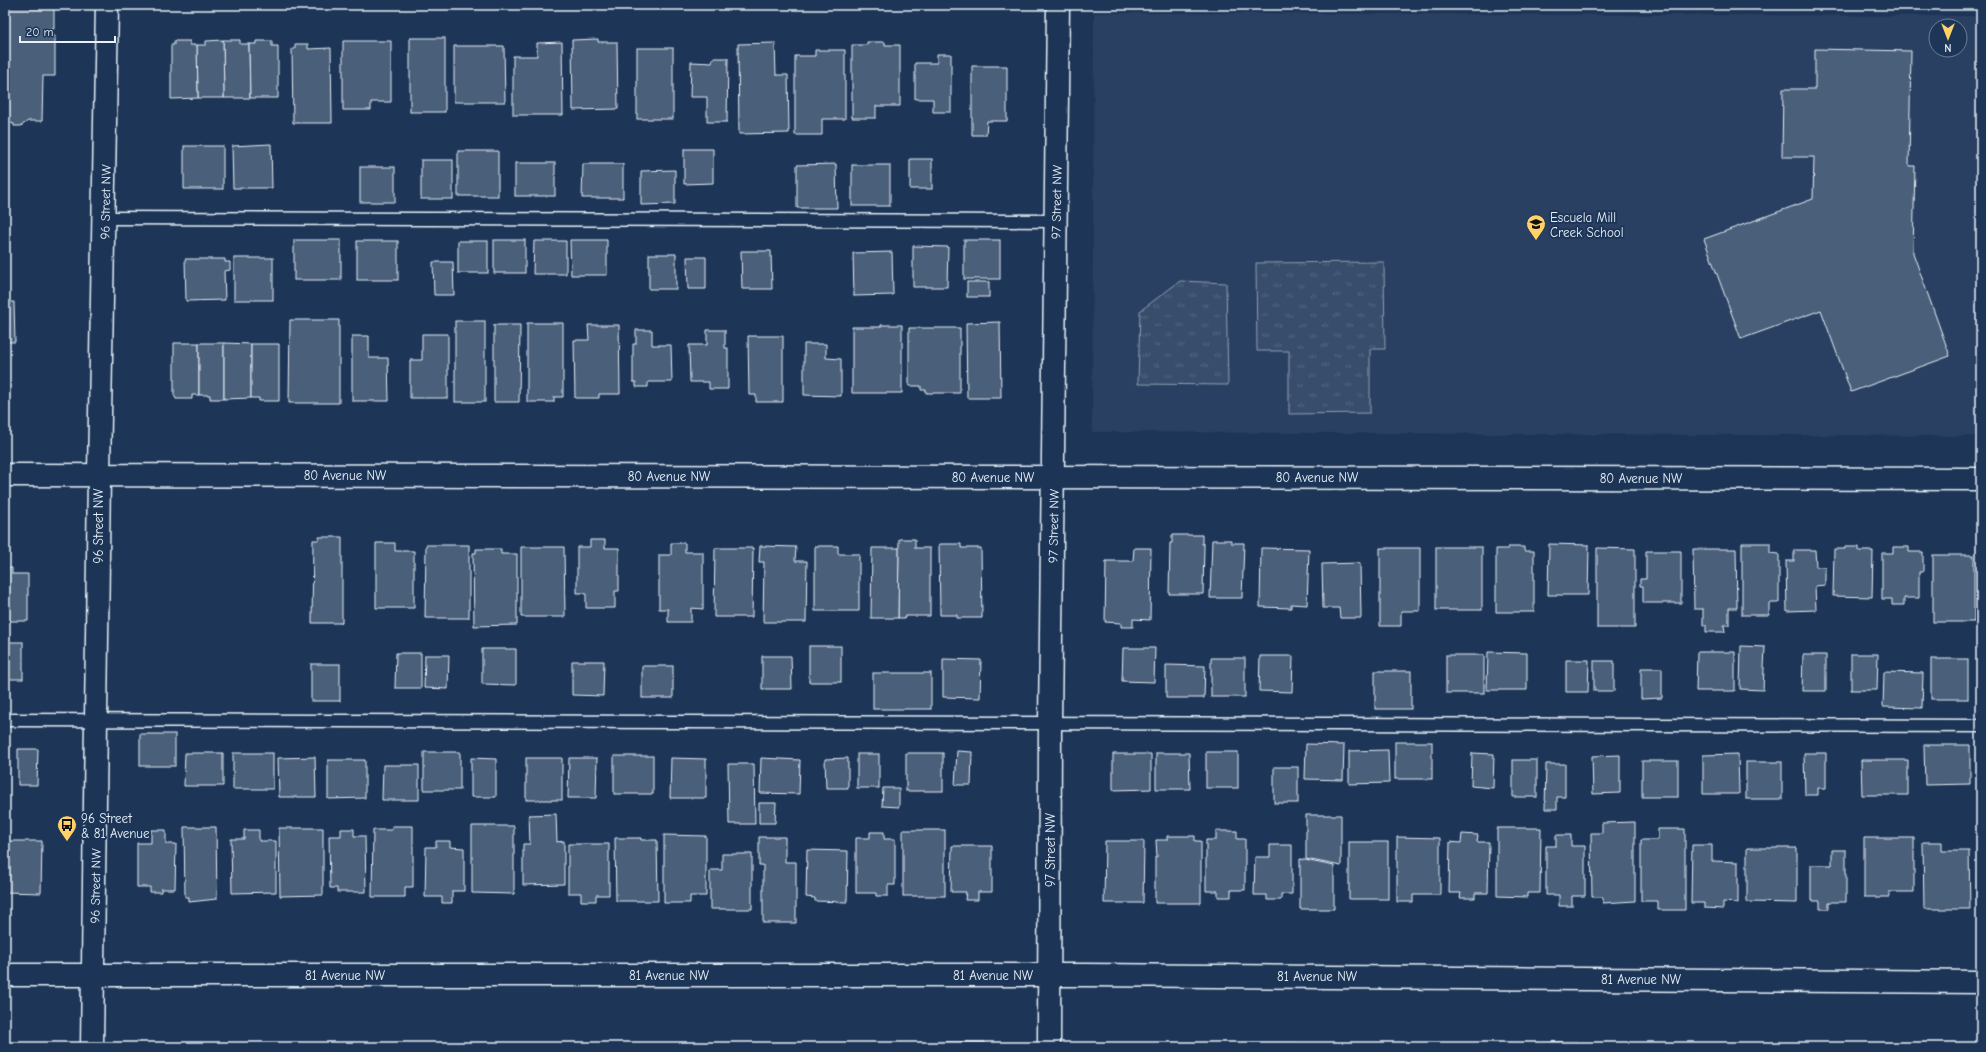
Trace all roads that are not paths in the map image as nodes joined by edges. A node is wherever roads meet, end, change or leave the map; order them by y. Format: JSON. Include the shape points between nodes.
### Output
{"nodes":[{"id":1,"x":107,"y":5,"type":"edge"},
{"id":2,"x":1058,"y":5,"type":"edge"},
{"id":3,"x":105,"y":218,"type":"junction"},
{"id":4,"x":1056,"y":221,"type":"junction"},
{"id":5,"x":5,"y":474,"type":"edge"},
{"id":6,"x":99,"y":474,"type":"junction"},
{"id":7,"x":1054,"y":477,"type":"junction"},
{"id":8,"x":1981,"y":479,"type":"edge"},
{"id":9,"x":5,"y":720,"type":"edge"},
{"id":10,"x":97,"y":721,"type":"junction"},
{"id":11,"x":1050,"y":724,"type":"junction"},
{"id":12,"x":1981,"y":726,"type":"edge"},
{"id":13,"x":5,"y":975,"type":"edge"},
{"id":14,"x":1049,"y":975,"type":"junction"},
{"id":15,"x":93,"y":976,"type":"junction"},
{"id":16,"x":1981,"y":982,"type":"edge"},
{"id":17,"x":92,"y":1047,"type":"edge"},
{"id":18,"x":1049,"y":1047,"type":"edge"}],
"edges":[{"from":1,"to":3,"type":"street","name":"96 Street NW"},
{"from":2,"to":4,"type":"street","name":"97 Street NW"},
{"from":3,"to":4,"type":"lane"},
{"from":3,"to":6,"type":"street","name":"96 Street NW"},
{"from":4,"to":7,"type":"street","name":"97 Street NW"},
{"from":5,"to":6,"type":"street","name":"80 Avenue NW"},
{"from":6,"to":7,"type":"street","name":"80 Avenue NW"},
{"from":6,"to":10,"type":"street","name":"96 Street NW"},
{"from":7,"to":8,"type":"street","name":"80 Avenue NW"},
{"from":7,"to":11,"type":"street","name":"97 Street NW"},
{"from":9,"to":10,"type":"lane"},
{"from":10,"to":11,"type":"lane"},
{"from":10,"to":15,"type":"street","name":"96 Street NW"},
{"from":11,"to":12,"type":"lane"},
{"from":11,"to":14,"type":"street","name":"97 Street NW"},
{"from":13,"to":15,"type":"street","name":"81 Avenue NW"},
{"from":14,"to":15,"type":"street","name":"81 Avenue NW"},
{"from":14,"to":16,"type":"street","name":"81 Avenue NW"},
{"from":14,"to":18,"type":"street","name":"97 Street NW"},
{"from":15,"to":17,"type":"street","name":"96 Street NW"}]}
